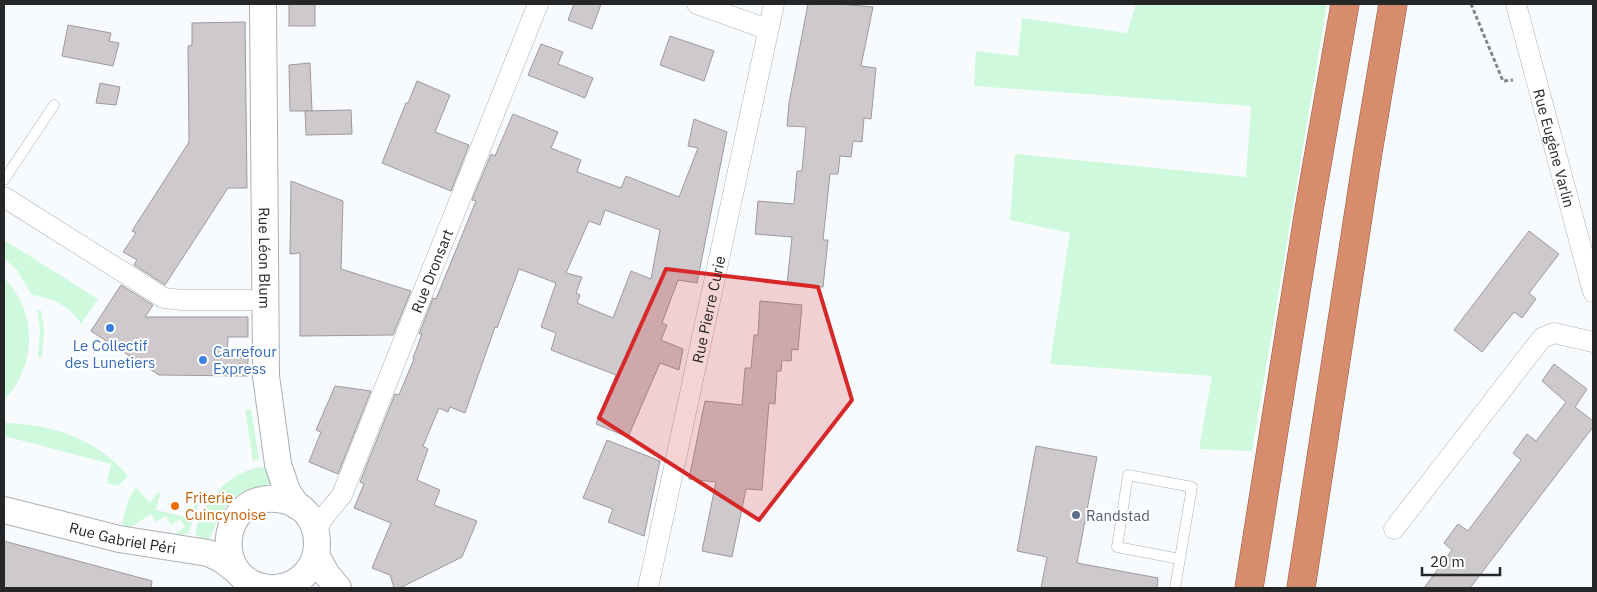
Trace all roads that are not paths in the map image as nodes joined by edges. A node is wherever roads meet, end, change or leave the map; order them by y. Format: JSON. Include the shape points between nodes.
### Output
{"nodes":[{"id":1,"x":263,"y":4,"type":"edge"},
{"id":2,"x":538,"y":4,"type":"edge"},
{"id":3,"x":697,"y":4,"type":"edge"},
{"id":4,"x":774,"y":4,"type":"edge"},
{"id":5,"x":1345,"y":4,"type":"edge"},
{"id":6,"x":1393,"y":4,"type":"edge"},
{"id":7,"x":1516,"y":4,"type":"edge"},
{"id":8,"x":767,"y":29,"type":"junction"},
{"id":9,"x":54,"y":105,"type":"dead end"},
{"id":10,"x":4,"y":180,"type":"edge"},
{"id":11,"x":4,"y":197,"type":"edge"},
{"id":12,"x":1593,"y":290,"type":"edge"},
{"id":13,"x":265,"y":300,"type":"junction"},
{"id":14,"x":1593,"y":342,"type":"edge"},
{"id":15,"x":297,"y":506,"type":"junction"},
{"id":16,"x":4,"y":510,"type":"edge"},
{"id":17,"x":1394,"y":529,"type":"dead end"},
{"id":18,"x":316,"y":543,"type":"junction"},
{"id":19,"x":1180,"y":559,"type":"junction"},
{"id":20,"x":272,"y":585,"type":"edge"},
{"id":21,"x":338,"y":588,"type":"edge"},
{"id":22,"x":648,"y":588,"type":"edge"},
{"id":23,"x":1175,"y":588,"type":"edge"},
{"id":24,"x":1249,"y":588,"type":"edge"},
{"id":25,"x":1301,"y":588,"type":"edge"}],
"edges":[{"from":1,"to":13,"type":"street","name":"Rue Léon Blum"},
{"from":2,"to":18,"type":"street","name":"Rue Dronsart","via":[[342,495],[323,518]]},
{"from":3,"to":8,"type":"street"},
{"from":4,"to":8,"type":"street","name":"Rue Pierre Curie"},
{"from":5,"to":24,"type":"highway"},
{"from":6,"to":25,"type":"highway"},
{"from":7,"to":12,"type":"street","name":"Rue Eugène Varlin"},
{"from":8,"to":22,"type":"street","name":"Rue Pierre Curie"},
{"from":9,"to":10,"type":"lane"},
{"from":11,"to":13,"type":"street","via":[[164,298]]},
{"from":13,"to":15,"type":"street","name":"Rue Léon Blum","via":[[266,376],[277,455],[285,484]]},
{"from":14,"to":17,"type":"street","via":[[1554,333],[1542,338]]},
{"from":15,"to":18,"type":"street","via":[[310,519]]},
{"from":15,"to":20,"type":"street","via":[[278,499],[263,499],[250,504],[231,525],[228,546],[231,560]]},
{"from":16,"to":20,"type":"street","name":"Rue Gabriel Péri","via":[[119,540],[208,553]]},
{"from":18,"to":20,"type":"street","via":[[312,566]]},
{"from":18,"to":21,"type":"street","via":[[327,575]]},
{"from":19,"to":19,"type":"lane","via":[[1192,487],[1128,475],[1116,547]]},
{"from":19,"to":23,"type":"lane"}]}
